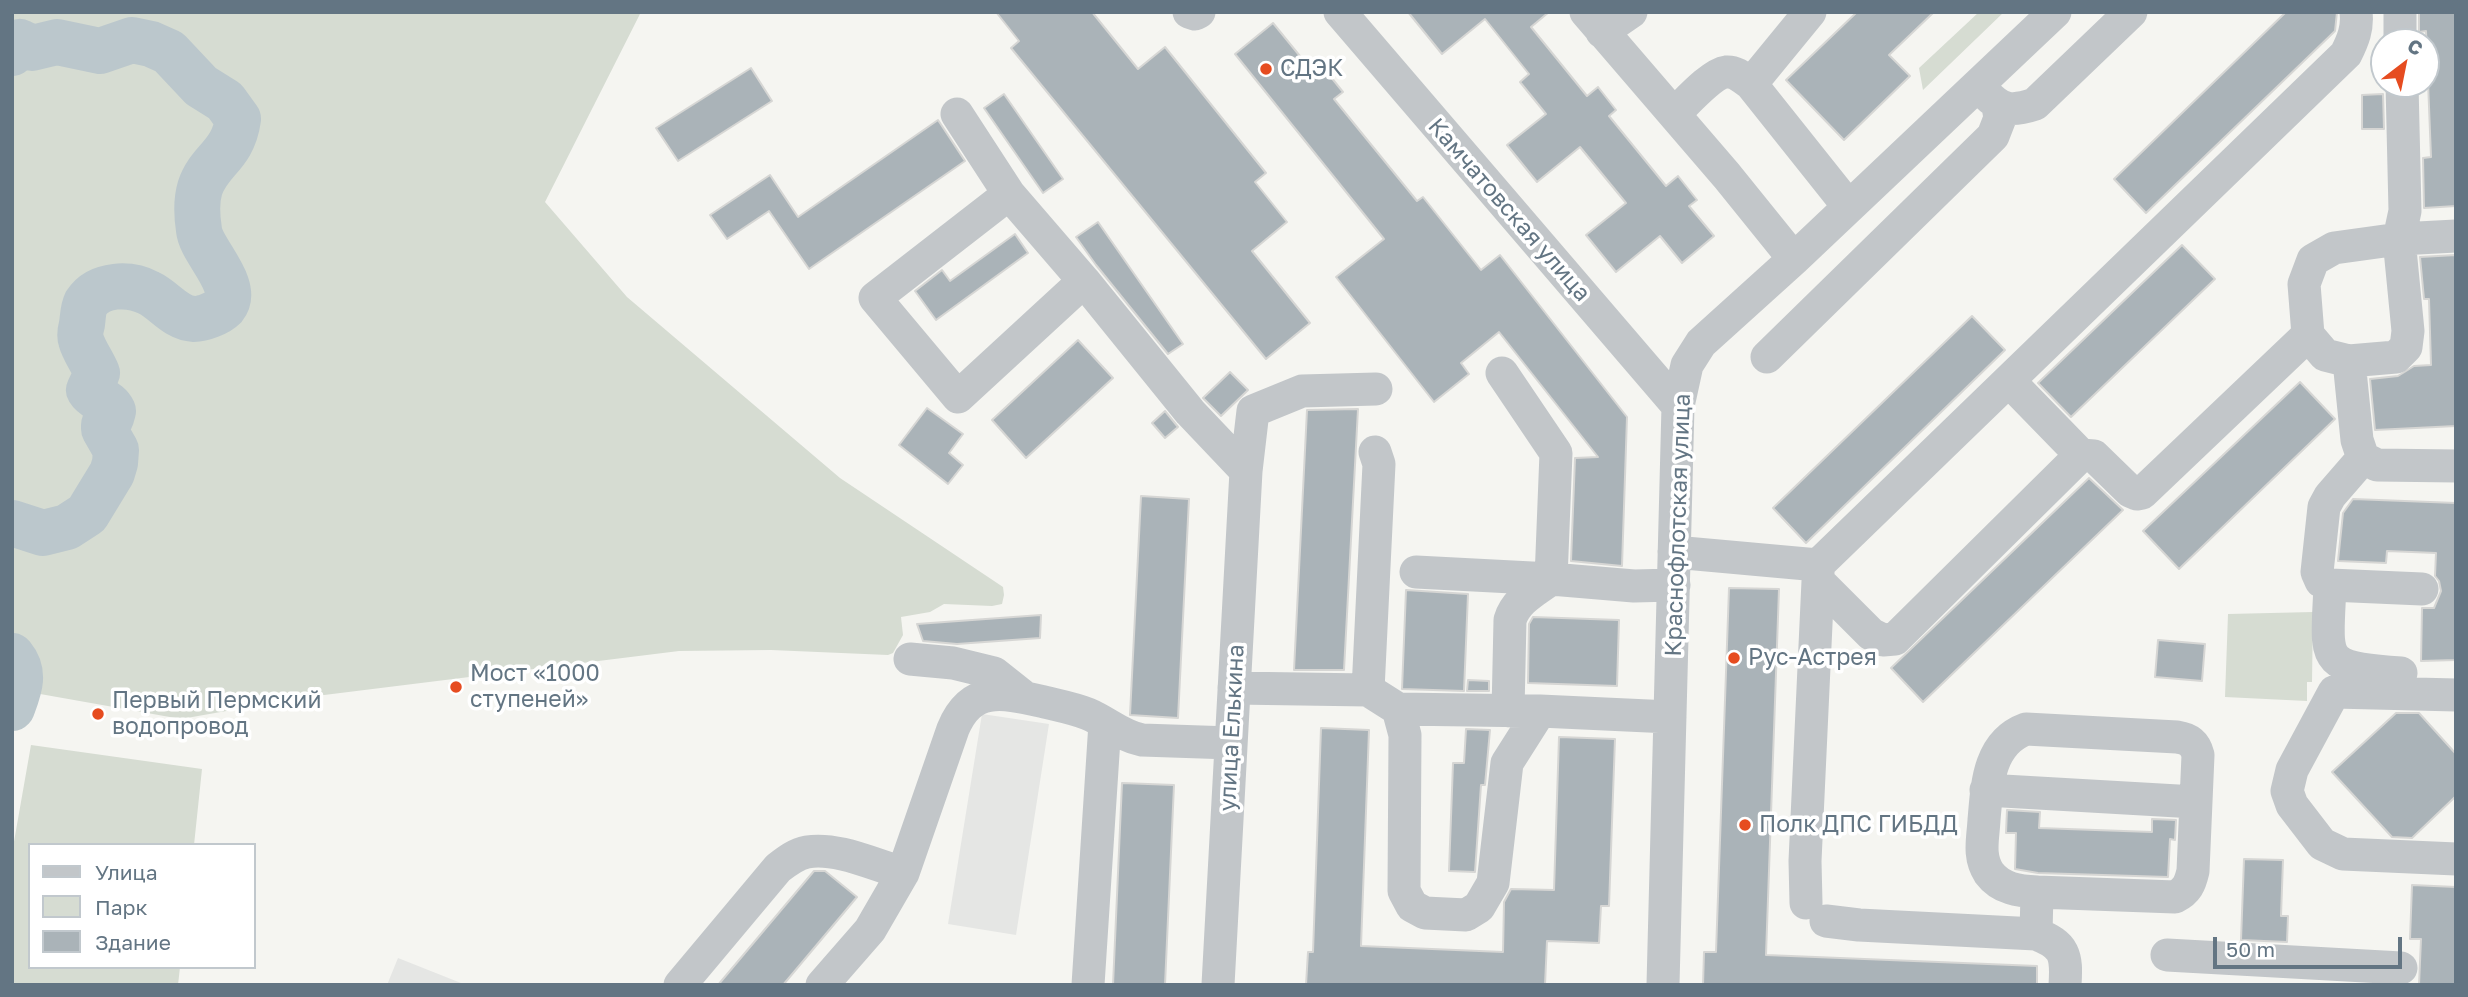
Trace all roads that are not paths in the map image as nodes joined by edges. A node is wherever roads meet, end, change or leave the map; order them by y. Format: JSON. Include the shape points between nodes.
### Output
{"nodes":[{"id":1,"x":1189,"y":12,"type":"edge"},
{"id":2,"x":1199,"y":12,"type":"edge"},
{"id":3,"x":1340,"y":12,"type":"edge"},
{"id":4,"x":1631,"y":12,"type":"edge"},
{"id":5,"x":1810,"y":12,"type":"edge"},
{"id":6,"x":2055,"y":12,"type":"edge"},
{"id":7,"x":2131,"y":12,"type":"edge"},
{"id":8,"x":2356,"y":12,"type":"edge"},
{"id":9,"x":1594,"y":22,"type":"edge"},
{"id":10,"x":1751,"y":84,"type":"junction"},
{"id":11,"x":1988,"y":96,"type":"junction"},
{"id":12,"x":2402,"y":98,"type":"edge"},
{"id":13,"x":957,"y":114,"type":"dead end"},
{"id":14,"x":1674,"y":114,"type":"junction"},
{"id":15,"x":1009,"y":194,"type":"junction"},
{"id":16,"x":1849,"y":207,"type":"junction"},
{"id":17,"x":2456,"y":236,"type":"edge"},
{"id":18,"x":2399,"y":239,"type":"junction"},
{"id":19,"x":1794,"y":260,"type":"junction"},
{"id":20,"x":1084,"y":281,"type":"junction"},
{"id":21,"x":2308,"y":335,"type":"junction"},
{"id":22,"x":1767,"y":357,"type":"dead end"},
{"id":23,"x":2349,"y":361,"type":"junction"},
{"id":24,"x":1502,"y":373,"type":"dead end"},
{"id":25,"x":2009,"y":381,"type":"junction"},
{"id":26,"x":1376,"y":390,"type":"dead end"},
{"id":27,"x":1678,"y":406,"type":"junction"},
{"id":28,"x":1375,"y":452,"type":"dead end"},
{"id":29,"x":2081,"y":455,"type":"junction"},
{"id":30,"x":2363,"y":458,"type":"junction"},
{"id":31,"x":2456,"y":466,"type":"edge"},
{"id":32,"x":1247,"y":471,"type":"junction"},
{"id":33,"x":1674,"y":552,"type":"junction"},
{"id":34,"x":1416,"y":572,"type":"dead end"},
{"id":35,"x":1818,"y":573,"type":"junction"},
{"id":36,"x":1551,"y":579,"type":"junction"},
{"id":37,"x":1674,"y":585,"type":"junction"},
{"id":38,"x":2330,"y":585,"type":"junction"},
{"id":39,"x":2423,"y":589,"type":"dead end"},
{"id":40,"x":910,"y":659,"type":"dead end"},
{"id":41,"x":2456,"y":676,"type":"edge"},
{"id":42,"x":1234,"y":688,"type":"junction"},
{"id":43,"x":1368,"y":690,"type":"junction"},
{"id":44,"x":2456,"y":695,"type":"edge"},
{"id":45,"x":1025,"y":697,"type":"junction"},
{"id":46,"x":1398,"y":709,"type":"junction"},
{"id":47,"x":1508,"y":711,"type":"junction"},
{"id":48,"x":1540,"y":711,"type":"junction"},
{"id":49,"x":1670,"y":717,"type":"junction"},
{"id":50,"x":1105,"y":723,"type":"junction"},
{"id":51,"x":1231,"y":743,"type":"junction"},
{"id":52,"x":1986,"y":790,"type":"junction"},
{"id":53,"x":2195,"y":802,"type":"junction"},
{"id":54,"x":2456,"y":859,"type":"edge"},
{"id":55,"x":903,"y":873,"type":"junction"},
{"id":56,"x":2037,"y":892,"type":"junction"},
{"id":57,"x":2036,"y":934,"type":"junction"},
{"id":58,"x":2167,"y":955,"type":"dead end"},
{"id":59,"x":2401,"y":968,"type":"dead end"},
{"id":60,"x":2302,"y":974,"type":"edge"},
{"id":61,"x":680,"y":985,"type":"edge"},
{"id":62,"x":822,"y":985,"type":"edge"},
{"id":63,"x":1088,"y":985,"type":"edge"},
{"id":64,"x":1218,"y":985,"type":"edge"},
{"id":65,"x":1663,"y":985,"type":"edge"},
{"id":66,"x":2065,"y":985,"type":"edge"}],
"edges":[{"from":1,"to":2,"type":"street"},
{"from":3,"to":27,"type":"street","name":"Камчатовская улица"},
{"from":4,"to":9,"type":"street"},
{"from":5,"to":10,"type":"street"},
{"from":6,"to":11,"type":"street","name":"Краснофлотская улица"},
{"from":7,"to":11,"type":"street","via":[[2035,104],[2017,110]]},
{"from":8,"to":25,"type":"street","via":[[2354,39],[2346,54]]},
{"from":9,"to":14,"type":"street"},
{"from":10,"to":14,"type":"street","via":[[1727,72],[1715,76]]},
{"from":10,"to":16,"type":"street"},
{"from":11,"to":16,"type":"street","name":"Краснофлотская улица"},
{"from":11,"to":22,"type":"street","via":[[2000,118],[1993,136]]},
{"from":12,"to":18,"type":"street","via":[[2405,211]]},
{"from":13,"to":15,"type":"street"},
{"from":14,"to":19,"type":"street"},
{"from":15,"to":20,"type":"street"},
{"from":15,"to":20,"type":"street","via":[[875,298],[958,397]]},
{"from":16,"to":19,"type":"street","name":"Краснофлотская улица"},
{"from":17,"to":18,"type":"street"},
{"from":18,"to":21,"type":"street","via":[[2334,248],[2313,260],[2304,284]]},
{"from":18,"to":23,"type":"street","via":[[2409,331],[2406,347],[2396,357]]},
{"from":19,"to":27,"type":"street","name":"Краснофлотская улица","via":[[1701,344],[1687,365]]},
{"from":20,"to":32,"type":"street","via":[[1190,412]]},
{"from":21,"to":23,"type":"street","via":[[2325,355]]},
{"from":21,"to":29,"type":"street","via":[[2142,493],[2130,491],[2094,456]]},
{"from":23,"to":30,"type":"street"},
{"from":24,"to":36,"type":"street","via":[[1556,453]]},
{"from":25,"to":29,"type":"street"},
{"from":25,"to":35,"type":"street"},
{"from":26,"to":32,"type":"street","name":"улица Елькина","via":[[1302,391],[1253,411]]},
{"from":27,"to":33,"type":"street","name":"Краснофлотская улица"},
{"from":28,"to":43,"type":"street","via":[[1379,464]]},
{"from":29,"to":35,"type":"street","via":[[1895,639],[1871,634]]},
{"from":30,"to":31,"type":"street","via":[[2377,465]]},
{"from":30,"to":38,"type":"street","via":[[2324,507],[2317,572],[2321,581]]},
{"from":32,"to":42,"type":"street","name":"улица Елькина"},
{"from":33,"to":35,"type":"street"},
{"from":33,"to":37,"type":"street","name":"Краснофлотская улица"},
{"from":34,"to":36,"type":"street"},
{"from":35,"to":57,"type":"street","via":[[1805,861],[1816,912],[1859,925]]},
{"from":36,"to":37,"type":"street"},
{"from":36,"to":47,"type":"street","via":[[1513,609]]},
{"from":37,"to":49,"type":"street","name":"Краснофлотская улица"},
{"from":38,"to":39,"type":"street"},
{"from":38,"to":41,"type":"street","via":[[2328,644],[2345,666]]},
{"from":40,"to":45,"type":"street","via":[[994,673]]},
{"from":42,"to":43,"type":"street"},
{"from":42,"to":51,"type":"street","name":"улица Елькина"},
{"from":43,"to":46,"type":"street"},
{"from":44,"to":54,"type":"street","via":[[2334,692],[2292,770],[2287,791],[2292,805],[2322,844],[2343,854]]},
{"from":45,"to":50,"type":"street","via":[[1075,709]]},
{"from":45,"to":55,"type":"street","via":[[992,694],[963,709]]},
{"from":46,"to":47,"type":"street"},
{"from":46,"to":48,"type":"street","via":[[1405,735],[1404,891],[1412,906],[1425,913],[1466,915],[1479,907],[1493,883],[1507,763]]},
{"from":47,"to":48,"type":"street"},
{"from":48,"to":49,"type":"street"},
{"from":49,"to":65,"type":"street","name":"Краснофлотская улица"},
{"from":50,"to":51,"type":"street","via":[[1129,738]]},
{"from":50,"to":63,"type":"street"},
{"from":51,"to":64,"type":"street","name":"улица Елькина"},
{"from":52,"to":53,"type":"street"},
{"from":52,"to":53,"type":"street","via":[[1993,762],[2004,744],[2013,733],[2026,729],[2177,737],[2196,747]]},
{"from":52,"to":56,"type":"street","via":[[1981,857],[1990,875],[2008,888]]},
{"from":53,"to":56,"type":"street","via":[[2193,871],[2183,893],[2175,897]]},
{"from":55,"to":61,"type":"street","via":[[837,854],[806,852],[796,856],[778,868]]},
{"from":55,"to":62,"type":"street","via":[[870,930]]},
{"from":56,"to":57,"type":"street"},
{"from":57,"to":66,"type":"street","via":[[2055,942],[2067,961]]},
{"from":58,"to":60,"type":"street"},
{"from":59,"to":60,"type":"street"}]}
